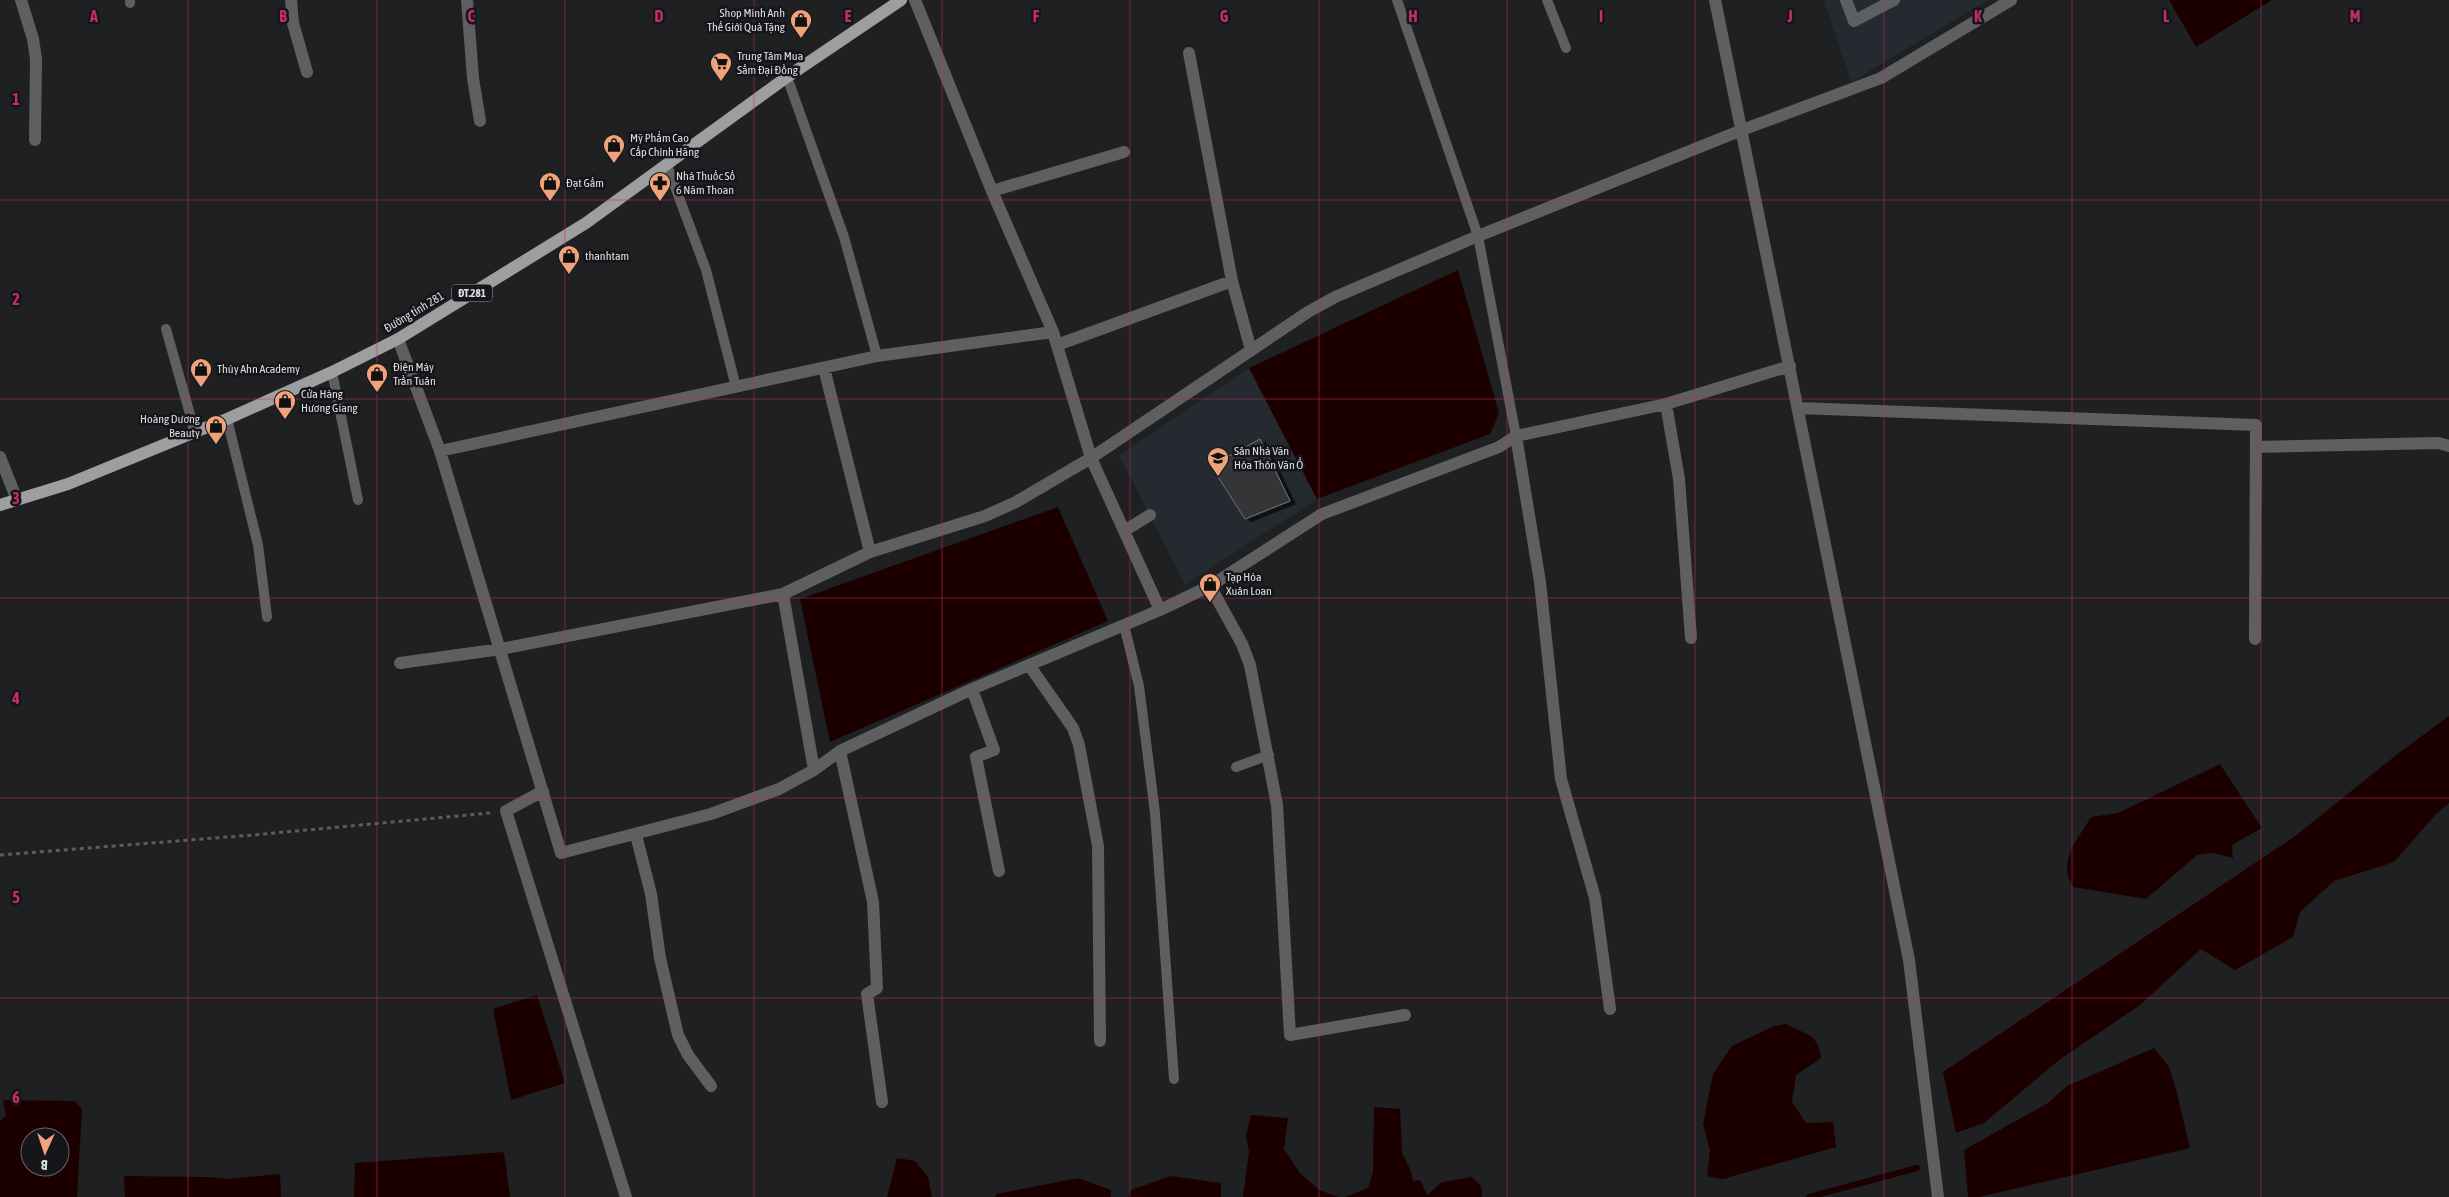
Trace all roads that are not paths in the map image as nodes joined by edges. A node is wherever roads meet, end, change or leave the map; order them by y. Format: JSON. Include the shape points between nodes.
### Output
{"nodes":[{"id":1,"x":21,"y":0,"type":"edge"},
{"id":2,"x":291,"y":0,"type":"edge"},
{"id":3,"x":467,"y":0,"type":"edge"},
{"id":4,"x":900,"y":0,"type":"edge"},
{"id":5,"x":915,"y":0,"type":"edge"},
{"id":6,"x":1398,"y":0,"type":"edge"},
{"id":7,"x":1547,"y":0,"type":"edge"},
{"id":8,"x":1715,"y":0,"type":"edge"},
{"id":9,"x":1846,"y":0,"type":"edge"},
{"id":10,"x":1894,"y":0,"type":"edge"},
{"id":11,"x":2011,"y":0,"type":"edge"},
{"id":12,"x":1566,"y":48,"type":"dead end"},
{"id":13,"x":1189,"y":53,"type":"dead end"},
{"id":14,"x":307,"y":72,"type":"dead end"},
{"id":15,"x":787,"y":77,"type":"junction"},
{"id":16,"x":480,"y":121,"type":"dead end"},
{"id":17,"x":1742,"y":130,"type":"junction"},
{"id":18,"x":35,"y":140,"type":"dead end"},
{"id":19,"x":1124,"y":152,"type":"dead end"},
{"id":20,"x":667,"y":165,"type":"junction"},
{"id":21,"x":992,"y":191,"type":"junction"},
{"id":22,"x":1478,"y":236,"type":"junction"},
{"id":23,"x":1232,"y":281,"type":"junction"},
{"id":24,"x":166,"y":329,"type":"dead end"},
{"id":25,"x":1053,"y":332,"type":"junction"},
{"id":26,"x":398,"y":339,"type":"junction"},
{"id":27,"x":1057,"y":345,"type":"junction"},
{"id":28,"x":1250,"y":350,"type":"junction"},
{"id":29,"x":877,"y":356,"type":"junction"},
{"id":30,"x":1790,"y":366,"type":"junction"},
{"id":31,"x":824,"y":368,"type":"junction"},
{"id":32,"x":332,"y":372,"type":"junction"},
{"id":33,"x":736,"y":387,"type":"junction"},
{"id":34,"x":1666,"y":404,"type":"junction"},
{"id":35,"x":1798,"y":408,"type":"junction"},
{"id":36,"x":227,"y":419,"type":"junction"},
{"id":37,"x":195,"y":432,"type":"junction"},
{"id":38,"x":1516,"y":436,"type":"junction"},
{"id":39,"x":2449,"y":446,"type":"edge"},
{"id":40,"x":2256,"y":447,"type":"junction"},
{"id":41,"x":440,"y":451,"type":"junction"},
{"id":42,"x":0,"y":456,"type":"edge"},
{"id":43,"x":1091,"y":458,"type":"junction"},
{"id":44,"x":17,"y":500,"type":"junction"},
{"id":45,"x":358,"y":500,"type":"dead end"},
{"id":46,"x":0,"y":505,"type":"edge"},
{"id":47,"x":1150,"y":516,"type":"dead end"},
{"id":48,"x":1124,"y":531,"type":"junction"},
{"id":49,"x":870,"y":552,"type":"junction"},
{"id":50,"x":1210,"y":586,"type":"junction"},
{"id":51,"x":783,"y":594,"type":"junction"},
{"id":52,"x":1160,"y":610,"type":"junction"},
{"id":53,"x":267,"y":617,"type":"dead end"},
{"id":54,"x":1124,"y":625,"type":"junction"},
{"id":55,"x":1691,"y":638,"type":"dead end"},
{"id":56,"x":2255,"y":640,"type":"dead end"},
{"id":57,"x":501,"y":649,"type":"junction"},
{"id":58,"x":400,"y":663,"type":"dead end"},
{"id":59,"x":1029,"y":665,"type":"junction"},
{"id":60,"x":972,"y":689,"type":"junction"},
{"id":61,"x":840,"y":751,"type":"junction"},
{"id":62,"x":1269,"y":756,"type":"junction"},
{"id":63,"x":1236,"y":767,"type":"dead end"},
{"id":64,"x":814,"y":770,"type":"junction"},
{"id":65,"x":543,"y":791,"type":"junction"},
{"id":66,"x":636,"y":835,"type":"junction"},
{"id":67,"x":999,"y":871,"type":"dead end"},
{"id":68,"x":1610,"y":1009,"type":"dead end"},
{"id":69,"x":1405,"y":1015,"type":"dead end"},
{"id":70,"x":1100,"y":1041,"type":"dead end"},
{"id":71,"x":1174,"y":1079,"type":"dead end"},
{"id":72,"x":710,"y":1086,"type":"dead end"},
{"id":73,"x":882,"y":1102,"type":"dead end"},
{"id":74,"x":626,"y":1197,"type":"edge"},
{"id":75,"x":1938,"y":1197,"type":"edge"}],
"edges":[{"from":1,"to":18,"type":"street","via":[[36,60]]},
{"from":2,"to":14,"type":"street","via":[[293,23]]},
{"from":3,"to":16,"type":"street"},
{"from":4,"to":15,"type":"main road","name":"Đường tỉnh 281","number":"ĐT.281"},
{"from":5,"to":21,"type":"street"},
{"from":6,"to":22,"type":"lane"},
{"from":7,"to":12,"type":"lane"},
{"from":8,"to":17,"type":"street"},
{"from":9,"to":10,"type":"street","via":[[1854,21]]},
{"from":11,"to":17,"type":"street","via":[[1881,78]]},
{"from":13,"to":23,"type":"street"},
{"from":15,"to":20,"type":"main road","name":"Đường tỉnh 281","number":"ĐT.281"},
{"from":15,"to":29,"type":"lane","via":[[844,237]]},
{"from":17,"to":22,"type":"street"},
{"from":17,"to":30,"type":"street"},
{"from":19,"to":21,"type":"street"},
{"from":20,"to":26,"type":"main road","name":"Đường tỉnh 281","number":"ĐT.281","via":[[586,223]]},
{"from":20,"to":33,"type":"lane","via":[[706,270]]},
{"from":21,"to":25,"type":"street"},
{"from":22,"to":28,"type":"street","via":[[1335,297]]},
{"from":22,"to":38,"type":"lane"},
{"from":23,"to":27,"type":"street"},
{"from":23,"to":28,"type":"street"},
{"from":24,"to":37,"type":"lane"},
{"from":25,"to":27,"type":"street"},
{"from":25,"to":29,"type":"street"},
{"from":26,"to":32,"type":"main road","name":"Đường tỉnh 281","number":"ĐT.281"},
{"from":26,"to":41,"type":"street"},
{"from":27,"to":43,"type":"street"},
{"from":28,"to":43,"type":"street"},
{"from":29,"to":31,"type":"street"},
{"from":30,"to":34,"type":"street"},
{"from":30,"to":35,"type":"street"},
{"from":31,"to":33,"type":"street"},
{"from":31,"to":49,"type":"street"},
{"from":32,"to":36,"type":"main road","name":"Đường tỉnh 281","number":"ĐT.281"},
{"from":32,"to":45,"type":"lane"},
{"from":33,"to":41,"type":"street"},
{"from":34,"to":38,"type":"street"},
{"from":34,"to":55,"type":"street","via":[[1678,469]]},
{"from":35,"to":40,"type":"street","via":[[2256,425]]},
{"from":35,"to":75,"type":"street","via":[[1909,960]]},
{"from":36,"to":37,"type":"main road","name":"Đường tỉnh 281","number":"ĐT.281"},
{"from":36,"to":53,"type":"lane","via":[[258,545]]},
{"from":37,"to":44,"type":"main road","name":"Đường tỉnh 281","number":"ĐT.281","via":[[68,484]]},
{"from":38,"to":50,"type":"street","via":[[1499,447],[1322,514]]},
{"from":38,"to":68,"type":"street","via":[[1540,582],[1561,779],[1596,898]]},
{"from":39,"to":40,"type":"street","via":[[2439,443]]},
{"from":40,"to":56,"type":"street"},
{"from":41,"to":57,"type":"street"},
{"from":42,"to":44,"type":"street"},
{"from":43,"to":48,"type":"street"},
{"from":43,"to":49,"type":"street","via":[[1016,502],[985,516]]},
{"from":44,"to":46,"type":"main road","name":"Đường tỉnh 281","number":"ĐT.281"},
{"from":47,"to":48,"type":"street"},
{"from":48,"to":52,"type":"street"},
{"from":49,"to":51,"type":"street"},
{"from":50,"to":52,"type":"street"},
{"from":50,"to":62,"type":"street","via":[[1250,665]]},
{"from":51,"to":57,"type":"street"},
{"from":51,"to":64,"type":"street"},
{"from":52,"to":54,"type":"street"},
{"from":54,"to":59,"type":"street"},
{"from":54,"to":71,"type":"lane","via":[[1139,686],[1155,813]]},
{"from":57,"to":58,"type":"street"},
{"from":57,"to":65,"type":"street"},
{"from":59,"to":60,"type":"street"},
{"from":59,"to":70,"type":"street","via":[[1073,728],[1079,745],[1098,846]]},
{"from":60,"to":61,"type":"street"},
{"from":60,"to":67,"type":"street","via":[[994,750],[976,757]]},
{"from":61,"to":64,"type":"street"},
{"from":61,"to":73,"type":"street","via":[[875,920],[877,988],[867,994]]},
{"from":62,"to":63,"type":"lane"},
{"from":62,"to":69,"type":"street","via":[[1277,805],[1290,1035]]},
{"from":64,"to":66,"type":"street","via":[[779,789],[711,814]]},
{"from":65,"to":66,"type":"street","via":[[561,853]]},
{"from":65,"to":74,"type":"street","via":[[506,811]]},
{"from":66,"to":72,"type":"street","via":[[651,894],[660,958],[678,1035]]}]}
